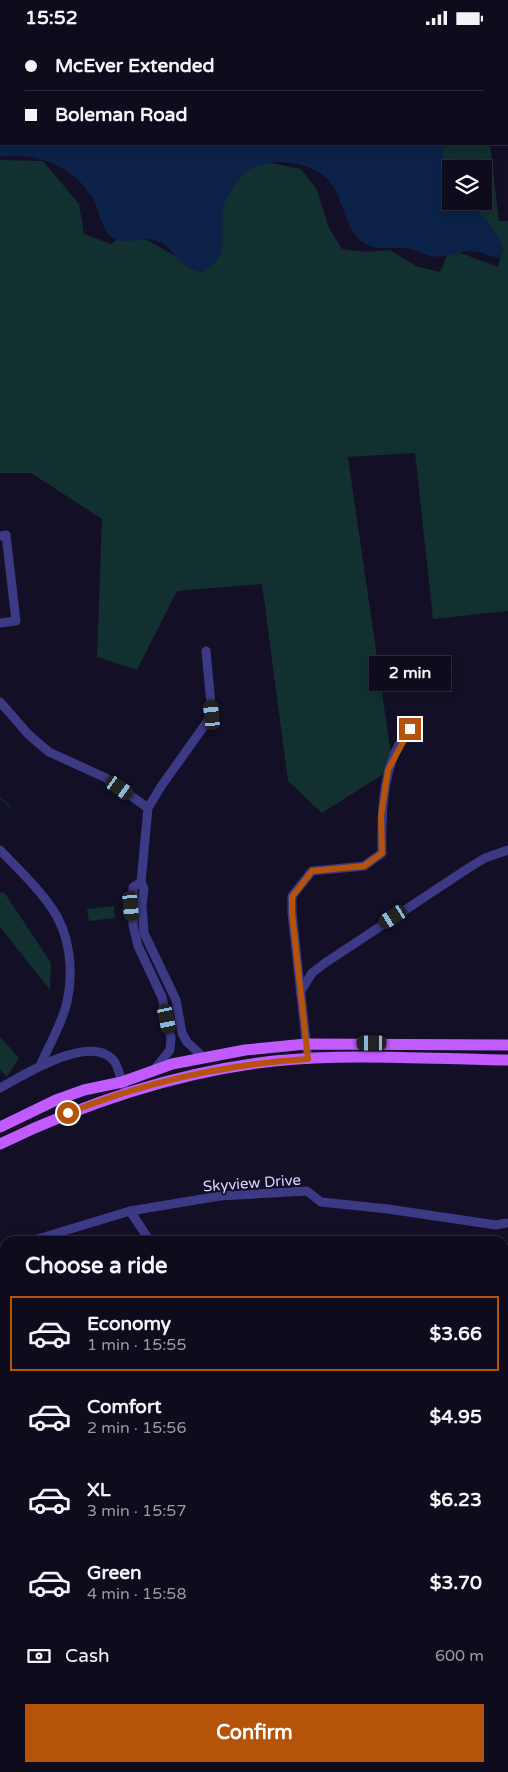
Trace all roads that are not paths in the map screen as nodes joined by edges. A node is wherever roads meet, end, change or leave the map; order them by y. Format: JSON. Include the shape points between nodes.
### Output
{"nodes":[{"id":1,"x":0,"y":535,"type":"edge"},
{"id":2,"x":0,"y":623,"type":"edge"},
{"id":3,"x":206,"y":651,"type":"dead end"},
{"id":4,"x":0,"y":702,"type":"edge"},
{"id":5,"x":414,"y":725,"type":"dead end"},
{"id":6,"x":148,"y":808,"type":"junction"},
{"id":7,"x":0,"y":850,"type":"edge"},
{"id":8,"x":508,"y":851,"type":"edge"},
{"id":9,"x":136,"y":906,"type":"junction"},
{"id":10,"x":146,"y":937,"type":"junction"},
{"id":11,"x":137,"y":941,"type":"junction"},
{"id":12,"x":300,"y":993,"type":"junction"},
{"id":13,"x":179,"y":1016,"type":"junction"},
{"id":14,"x":167,"y":1019,"type":"junction"},
{"id":15,"x":306,"y":1044,"type":"junction"},
{"id":16,"x":508,"y":1045,"type":"edge"},
{"id":17,"x":203,"y":1057,"type":"junction"},
{"id":18,"x":308,"y":1059,"type":"junction"},
{"id":19,"x":508,"y":1060,"type":"edge"},
{"id":20,"x":40,"y":1066,"type":"junction"},
{"id":21,"x":153,"y":1071,"type":"junction"},
{"id":22,"x":124,"y":1087,"type":"junction"},
{"id":23,"x":0,"y":1088,"type":"edge"},
{"id":24,"x":0,"y":1127,"type":"edge"},
{"id":25,"x":0,"y":1144,"type":"edge"},
{"id":26,"x":130,"y":1211,"type":"junction"},
{"id":27,"x":506,"y":1223,"type":"dead end"},
{"id":28,"x":48,"y":1236,"type":"edge"},
{"id":29,"x":147,"y":1236,"type":"edge"}],
"edges":[{"from":1,"to":2,"type":"street","via":[[6,535],[16,621]]},
{"from":3,"to":6,"type":"street","via":[[212,715]]},
{"from":4,"to":6,"type":"street","via":[[49,752],[106,778]]},
{"from":5,"to":12,"type":"street","via":[[407,731],[388,770],[381,816],[382,853],[364,866],[312,871],[292,897]]},
{"from":6,"to":9,"type":"street","via":[[142,882],[133,887]]},
{"from":7,"to":20,"type":"street","via":[[52,907],[63,929],[68,950],[70,979],[67,1003]]},
{"from":8,"to":12,"type":"street","via":[[485,858],[349,946],[312,973]]},
{"from":9,"to":10,"type":"street"},
{"from":9,"to":11,"type":"street"},
{"from":10,"to":11,"type":"street"},
{"from":10,"to":13,"type":"street","via":[[176,1000]]},
{"from":11,"to":14,"type":"street","via":[[162,997]]},
{"from":12,"to":15,"type":"street"},
{"from":13,"to":14,"type":"street"},
{"from":13,"to":17,"type":"street","via":[[187,1042]]},
{"from":14,"to":21,"type":"street","via":[[170,1050]]},
{"from":15,"to":16,"type":"main road"},
{"from":15,"to":17,"type":"main road"},
{"from":15,"to":18,"type":"street"},
{"from":17,"to":21,"type":"main road"},
{"from":18,"to":19,"type":"main road"},
{"from":18,"to":22,"type":"main road","via":[[240,1066]]},
{"from":20,"to":22,"type":"street","via":[[94,1051],[115,1062]]},
{"from":20,"to":23,"type":"street"},
{"from":21,"to":22,"type":"main road"},
{"from":22,"to":24,"type":"main road","via":[[84,1090]]},
{"from":22,"to":25,"type":"main road"},
{"from":26,"to":27,"type":"street","name":"Skyview Drive","via":[[220,1196],[307,1191],[321,1202],[496,1225]]},
{"from":26,"to":28,"type":"street","name":"Skyview Drive"},
{"from":26,"to":29,"type":"street"}]}
